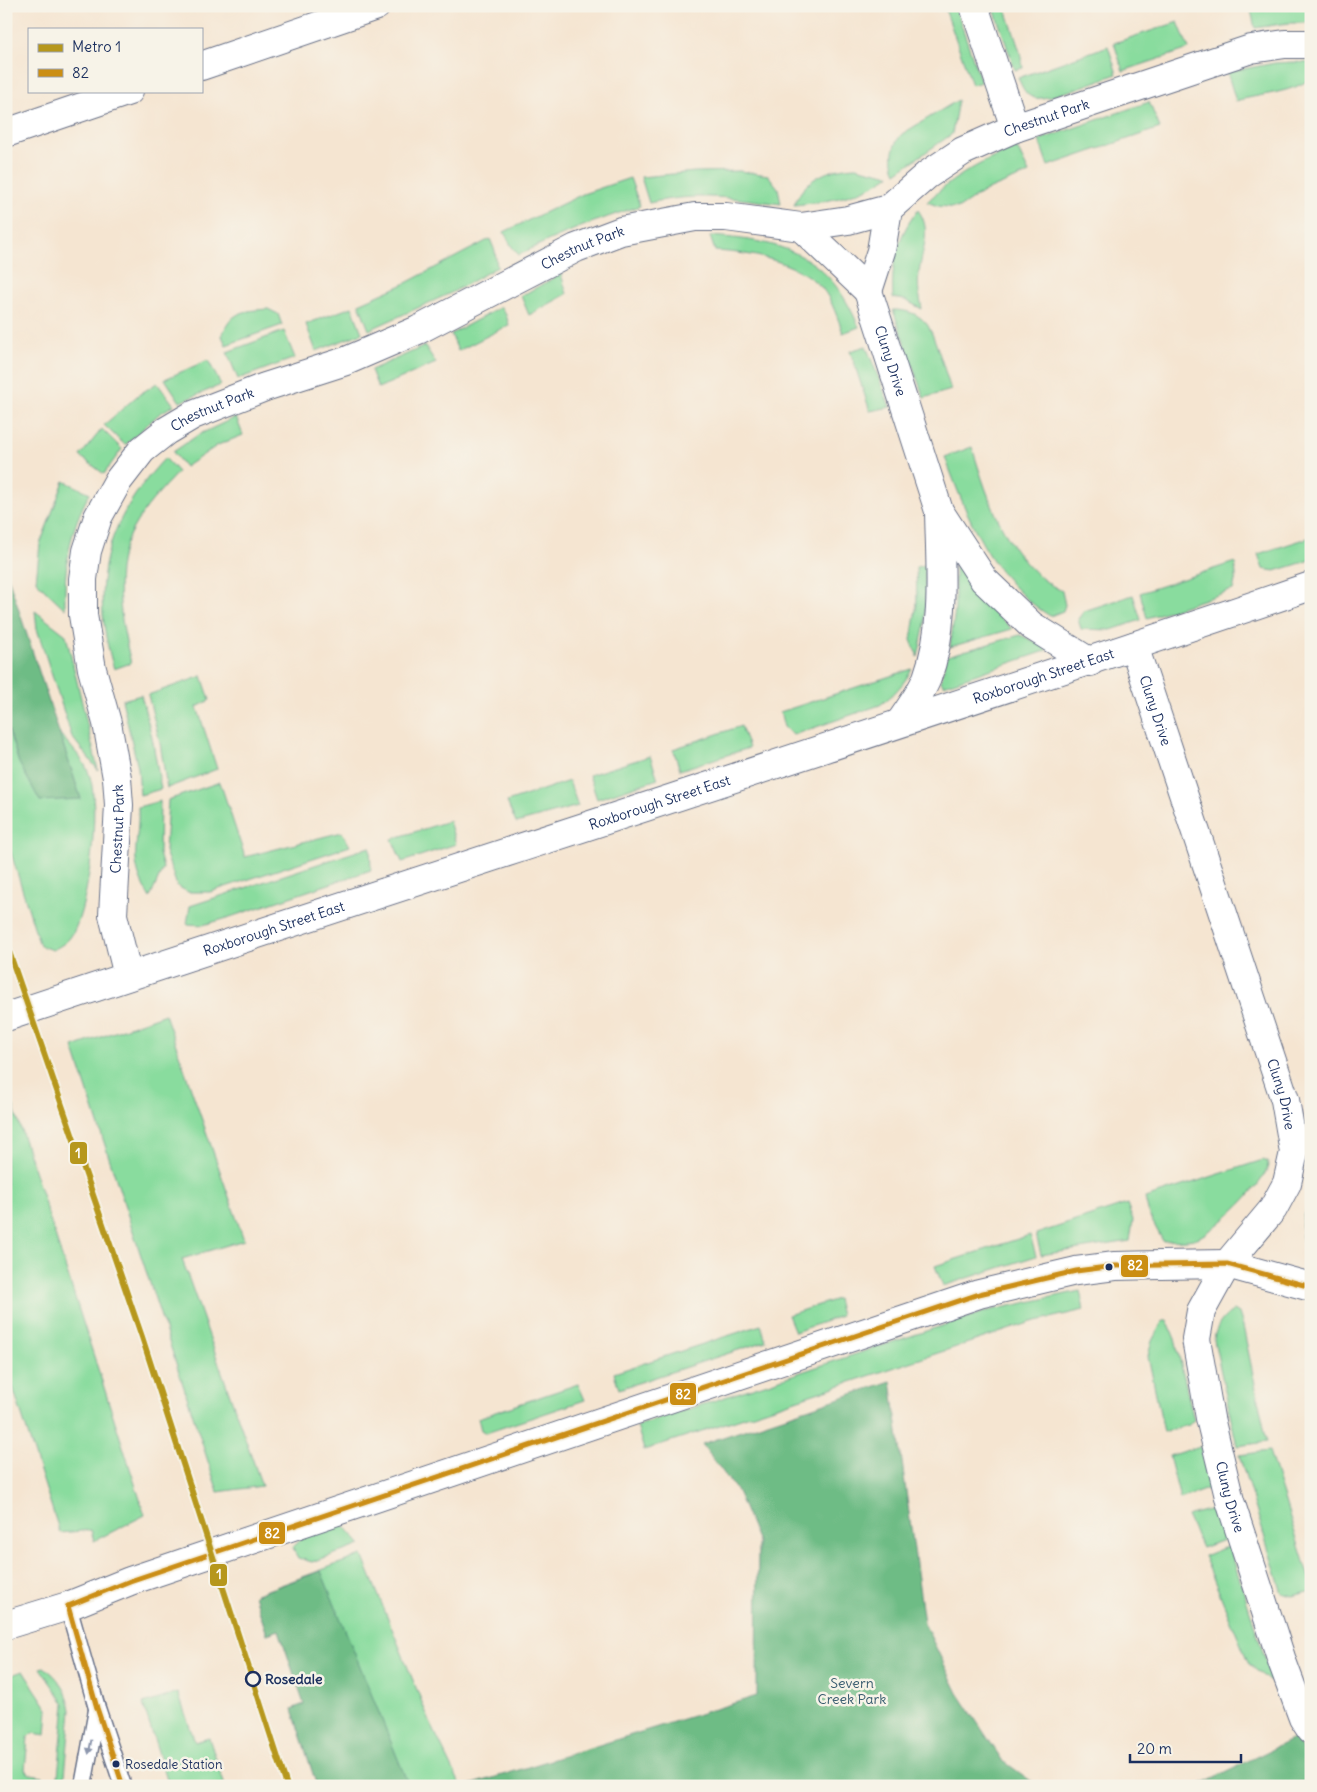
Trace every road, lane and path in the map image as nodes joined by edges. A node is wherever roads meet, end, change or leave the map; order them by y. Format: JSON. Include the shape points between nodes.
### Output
{"nodes":[{"id":1,"x":376,"y":6,"type":"edge"},
{"id":2,"x":974,"y":6,"type":"edge"},
{"id":3,"x":1311,"y":44,"type":"edge"},
{"id":4,"x":202,"y":66,"type":"edge"},
{"id":5,"x":126,"y":92,"type":"edge"},
{"id":6,"x":1015,"y":128,"type":"junction"},
{"id":7,"x":6,"y":133,"type":"edge"},
{"id":8,"x":888,"y":209,"type":"junction"},
{"id":9,"x":801,"y":226,"type":"junction"},
{"id":10,"x":868,"y":291,"type":"junction"},
{"id":11,"x":939,"y":511,"type":"junction"},
{"id":12,"x":1311,"y":586,"type":"edge"},
{"id":13,"x":1134,"y":646,"type":"junction"},
{"id":14,"x":1090,"y":662,"type":"junction"},
{"id":15,"x":901,"y":721,"type":"junction"},
{"id":16,"x":128,"y":976,"type":"junction"},
{"id":17,"x":6,"y":1017,"type":"edge"},
{"id":18,"x":1228,"y":1264,"type":"junction"},
{"id":19,"x":1311,"y":1287,"type":"edge"},
{"id":20,"x":68,"y":1606,"type":"junction"},
{"id":21,"x":6,"y":1625,"type":"edge"},
{"id":22,"x":97,"y":1708,"type":"junction"},
{"id":23,"x":1311,"y":1730,"type":"edge"},
{"id":24,"x":83,"y":1786,"type":"edge"},
{"id":25,"x":123,"y":1786,"type":"edge"}],
"edges":[{"from":1,"to":4,"type":"street"},
{"from":2,"to":6,"type":"street"},
{"from":3,"to":6,"type":"street","name":"Chestnut Park","via":[[1285,44],[1251,50]]},
{"from":5,"to":7,"type":"street"},
{"from":6,"to":8,"type":"street","name":"Chestnut Park","via":[[963,151]]},
{"from":8,"to":9,"type":"street","name":"Chestnut Park","via":[[848,220]]},
{"from":8,"to":10,"type":"street"},
{"from":9,"to":10,"type":"street"},
{"from":9,"to":16,"type":"street","name":"Chestnut Park","via":[[726,217],[695,217],[621,231],[576,248],[418,330],[364,353],[192,415],[142,450],[118,481],[98,517],[87,551],[83,579],[83,615],[92,669],[107,722],[117,778],[120,805],[113,915],[114,930]]},
{"from":10,"to":11,"type":"street","name":"Cluny Drive"},
{"from":11,"to":14,"type":"street","name":"Cluny Drive","via":[[984,580],[1032,626]]},
{"from":11,"to":15,"type":"street","name":"Cluny Drive","via":[[940,598],[936,646],[926,680]]},
{"from":12,"to":13,"type":"street","name":"Roxborough Street East"},
{"from":13,"to":14,"type":"street","name":"Roxborough Street East"},
{"from":13,"to":18,"type":"street","name":"Cluny Drive","via":[[1285,1100],[1294,1152],[1287,1183],[1273,1209]]},
{"from":14,"to":15,"type":"street","name":"Roxborough Street East"},
{"from":15,"to":16,"type":"street","name":"Roxborough Street East"},
{"from":16,"to":17,"type":"street","name":"Roxborough Street East"},
{"from":18,"to":19,"type":"street"},
{"from":18,"to":20,"type":"street","via":[[1115,1266],[1076,1271],[979,1294],[130,1581]]},
{"from":18,"to":23,"type":"street","name":"Cluny Drive","via":[[1201,1311],[1196,1339],[1208,1409],[1230,1501],[1283,1664],[1303,1718]]},
{"from":20,"to":21,"type":"street"},
{"from":20,"to":22,"type":"lane"},
{"from":22,"to":24,"type":"lane","one_way":true},
{"from":22,"to":25,"type":"lane"}]}
